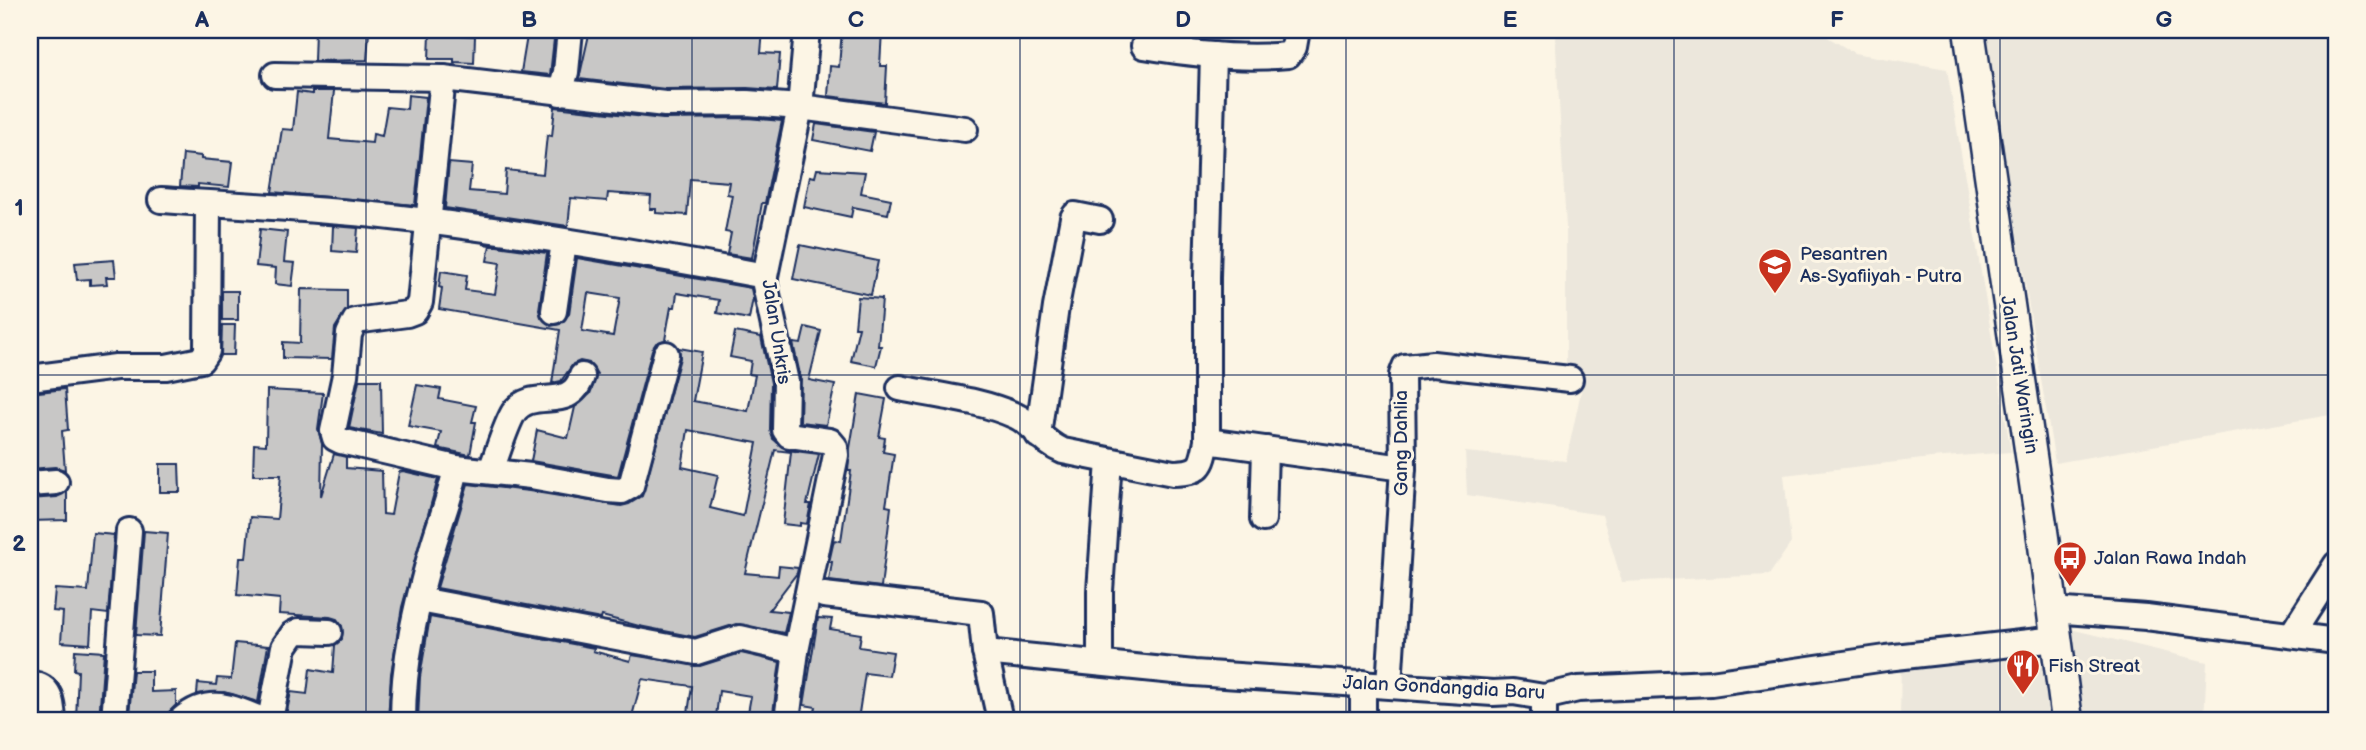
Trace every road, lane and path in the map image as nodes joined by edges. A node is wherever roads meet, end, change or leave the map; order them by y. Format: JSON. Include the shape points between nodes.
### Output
{"nodes":[{"id":1,"x":570,"y":30,"type":"edge"},
{"id":2,"x":807,"y":30,"type":"edge"},
{"id":3,"x":1297,"y":30,"type":"edge"},
{"id":4,"x":1969,"y":30,"type":"edge"},
{"id":5,"x":1144,"y":46,"type":"dead end"},
{"id":6,"x":1213,"y":55,"type":"junction"},
{"id":7,"x":275,"y":75,"type":"dead end"},
{"id":8,"x":443,"y":79,"type":"junction"},
{"id":9,"x":560,"y":93,"type":"junction"},
{"id":10,"x":800,"y":107,"type":"junction"},
{"id":11,"x":965,"y":129,"type":"dead end"},
{"id":12,"x":161,"y":200,"type":"dead end"},
{"id":13,"x":208,"y":203,"type":"junction"},
{"id":14,"x":1100,"y":220,"type":"dead end"},
{"id":15,"x":428,"y":221,"type":"junction"},
{"id":16,"x":564,"y":242,"type":"junction"},
{"id":17,"x":765,"y":276,"type":"junction"},
{"id":18,"x":554,"y":311,"type":"dead end"},
{"id":19,"x":666,"y":354,"type":"dead end"},
{"id":20,"x":582,"y":376,"type":"dead end"},
{"id":21,"x":30,"y":379,"type":"edge"},
{"id":22,"x":1570,"y":379,"type":"dead end"},
{"id":23,"x":900,"y":388,"type":"dead end"},
{"id":24,"x":1038,"y":435,"type":"junction"},
{"id":25,"x":1207,"y":441,"type":"junction"},
{"id":26,"x":1265,"y":449,"type":"junction"},
{"id":27,"x":1109,"y":461,"type":"junction"},
{"id":28,"x":456,"y":468,"type":"junction"},
{"id":29,"x":1403,"y":468,"type":"junction"},
{"id":30,"x":491,"y":470,"type":"junction"},
{"id":31,"x":56,"y":482,"type":"dead end"},
{"id":32,"x":30,"y":484,"type":"edge"},
{"id":33,"x":1263,"y":520,"type":"dead end"},
{"id":34,"x":129,"y":531,"type":"dead end"},
{"id":35,"x":2336,"y":565,"type":"edge"},
{"id":36,"x":824,"y":595,"type":"dead end"},
{"id":37,"x":420,"y":600,"type":"junction"},
{"id":38,"x":2054,"y":624,"type":"junction"},
{"id":39,"x":330,"y":632,"type":"dead end"},
{"id":40,"x":2292,"y":634,"type":"junction"},
{"id":41,"x":2336,"y":641,"type":"edge"},
{"id":42,"x":796,"y":651,"type":"junction"},
{"id":43,"x":985,"y":652,"type":"junction"},
{"id":44,"x":1100,"y":663,"type":"junction"},
{"id":45,"x":1363,"y":683,"type":"junction"},
{"id":46,"x":30,"y":684,"type":"edge"},
{"id":47,"x":1389,"y":685,"type":"junction"},
{"id":48,"x":1544,"y":708,"type":"edge"},
{"id":49,"x":53,"y":720,"type":"edge"},
{"id":50,"x":114,"y":720,"type":"edge"},
{"id":51,"x":181,"y":720,"type":"edge"},
{"id":52,"x":263,"y":720,"type":"edge"},
{"id":53,"x":270,"y":720,"type":"edge"},
{"id":54,"x":403,"y":720,"type":"edge"},
{"id":55,"x":786,"y":720,"type":"edge"},
{"id":56,"x":1000,"y":720,"type":"edge"},
{"id":57,"x":1363,"y":720,"type":"edge"},
{"id":58,"x":2067,"y":720,"type":"edge"}],
"edges":[{"from":1,"to":9,"type":"street"},
{"from":2,"to":10,"type":"street","name":"Jalan Unkris"},
{"from":3,"to":6,"type":"street","via":[[1288,55]]},
{"from":4,"to":38,"type":"main road","name":"Jalan Jati Waringin"},
{"from":5,"to":6,"type":"street"},
{"from":6,"to":25,"type":"street"},
{"from":7,"to":8,"type":"street"},
{"from":8,"to":9,"type":"street"},
{"from":8,"to":15,"type":"street"},
{"from":9,"to":10,"type":"street","via":[[665,104]]},
{"from":10,"to":11,"type":"street"},
{"from":10,"to":17,"type":"street","name":"Jalan Unkris"},
{"from":12,"to":13,"type":"street"},
{"from":13,"to":15,"type":"street"},
{"from":13,"to":21,"type":"street","via":[[207,351],[201,360],[166,368],[116,367]]},
{"from":14,"to":24,"type":"street","via":[[1080,215],[1073,218]]},
{"from":15,"to":16,"type":"street"},
{"from":15,"to":28,"type":"street","via":[[420,302],[407,314],[355,321],[333,431],[341,441]]},
{"from":16,"to":17,"type":"street"},
{"from":16,"to":18,"type":"street"},
{"from":17,"to":42,"type":"street","name":"Jalan Unkris","via":[[786,382],[785,430],[789,436],[830,441],[836,456]]},
{"from":19,"to":30,"type":"street","via":[[631,486],[608,490]]},
{"from":20,"to":30,"type":"street","via":[[579,387],[567,396],[528,401],[514,412]]},
{"from":22,"to":29,"type":"street","name":"Gang Dahlia","via":[[1433,364],[1405,368]]},
{"from":23,"to":24,"type":"street","via":[[1004,411],[1018,416]]},
{"from":24,"to":27,"type":"street","via":[[1063,451]]},
{"from":25,"to":26,"type":"street"},
{"from":25,"to":27,"type":"street","via":[[1203,462],[1189,472]]},
{"from":26,"to":29,"type":"street"},
{"from":26,"to":33,"type":"street"},
{"from":27,"to":44,"type":"street"},
{"from":28,"to":30,"type":"street"},
{"from":28,"to":37,"type":"street"},
{"from":29,"to":47,"type":"street","name":"Gang Dahlia"},
{"from":31,"to":32,"type":"street"},
{"from":34,"to":50,"type":"street"},
{"from":35,"to":40,"type":"street"},
{"from":36,"to":43,"type":"street","via":[[981,613]]},
{"from":37,"to":42,"type":"street","via":[[696,652],[740,638]]},
{"from":37,"to":54,"type":"street","via":[[409,638]]},
{"from":38,"to":40,"type":"street","via":[[2147,617]]},
{"from":38,"to":48,"type":"street","name":"Jalan Gondangdia Baru","via":[[1886,658],[1711,683],[1578,689]]},
{"from":38,"to":58,"type":"main road","name":"Jalan Jati Waringin"},
{"from":39,"to":53,"type":"street","via":[[299,631],[289,638]]},
{"from":40,"to":41,"type":"street"},
{"from":42,"to":55,"type":"street","name":"Jalan Unkris"},
{"from":43,"to":44,"type":"street","name":"Jalan Gondangdia Baru"},
{"from":43,"to":56,"type":"street"},
{"from":44,"to":45,"type":"street","name":"Jalan Gondangdia Baru"},
{"from":45,"to":47,"type":"street","name":"Jalan Gondangdia Baru"},
{"from":45,"to":57,"type":"street"},
{"from":46,"to":49,"type":"street","via":[[46,690],[52,699]]},
{"from":47,"to":48,"type":"street","name":"Jalan Gondangdia Baru","via":[[1513,692]]},
{"from":51,"to":52,"type":"street","via":[[200,706],[211,705]]}]}
